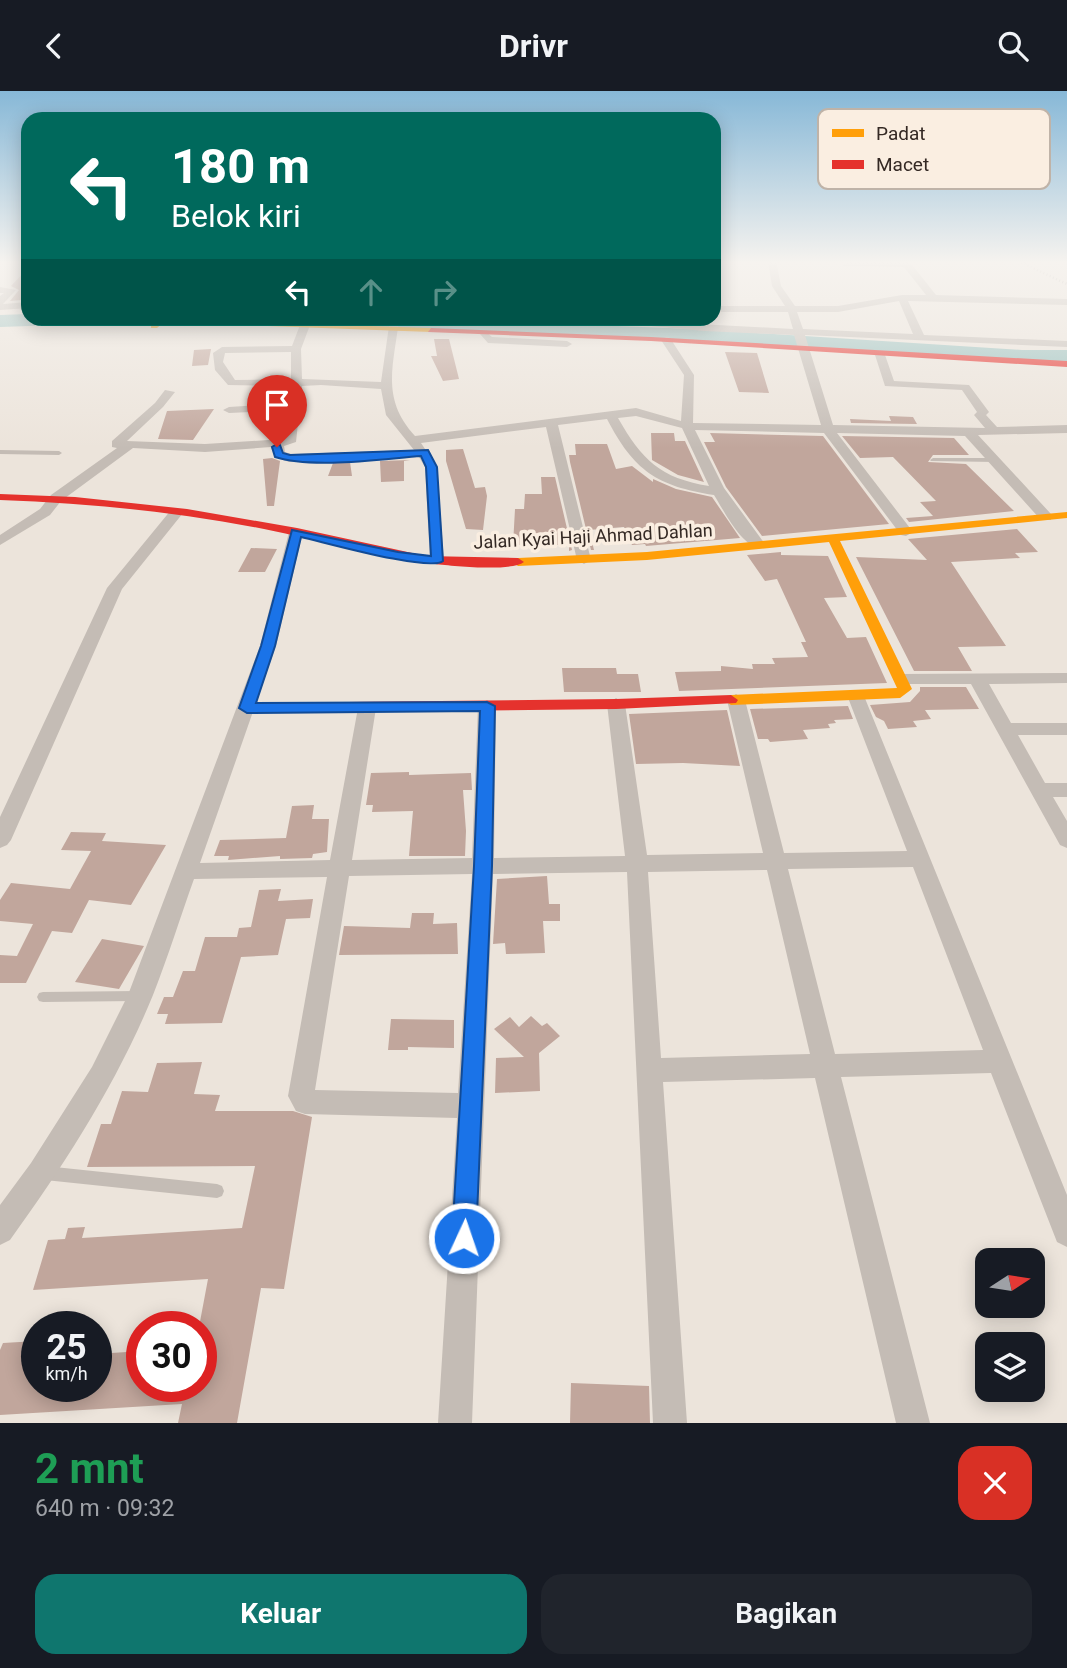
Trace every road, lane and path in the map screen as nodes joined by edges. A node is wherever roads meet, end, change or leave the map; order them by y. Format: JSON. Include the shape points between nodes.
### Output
{"nodes":[{"id":1,"x":795,"y":323,"type":"edge"},
{"id":2,"x":913,"y":323,"type":"edge"},
{"id":3,"x":305,"y":326,"type":"edge"},
{"id":4,"x":393,"y":326,"type":"edge"},
{"id":5,"x":411,"y":326,"type":"edge"},
{"id":6,"x":683,"y":326,"type":"edge"},
{"id":7,"x":485,"y":334,"type":"junction"},
{"id":8,"x":920,"y":338,"type":"junction"},
{"id":9,"x":666,"y":340,"type":"junction"},
{"id":10,"x":800,"y":341,"type":"junction"},
{"id":11,"x":567,"y":344,"type":"dead end"},
{"id":12,"x":1067,"y":344,"type":"edge"},
{"id":13,"x":296,"y":349,"type":"junction"},
{"id":14,"x":880,"y":355,"type":"junction"},
{"id":15,"x":1067,"y":364,"type":"edge"},
{"id":16,"x":296,"y":382,"type":"junction"},
{"id":17,"x":385,"y":386,"type":"junction"},
{"id":18,"x":169,"y":392,"type":"dead end"},
{"id":19,"x":295,"y":406,"type":"junction"},
{"id":20,"x":229,"y":410,"type":"dead end"},
{"id":21,"x":610,"y":415,"type":"junction"},
{"id":22,"x":551,"y":421,"type":"junction"},
{"id":23,"x":687,"y":426,"type":"junction"},
{"id":24,"x":828,"y":429,"type":"junction"},
{"id":25,"x":1067,"y":429,"type":"edge"},
{"id":26,"x":993,"y":431,"type":"junction"},
{"id":27,"x":968,"y":432,"type":"junction"},
{"id":28,"x":414,"y":440,"type":"junction"},
{"id":29,"x":277,"y":444,"type":"junction"},
{"id":30,"x":128,"y":446,"type":"junction"},
{"id":31,"x":0,"y":451,"type":"edge"},
{"id":32,"x":59,"y":453,"type":"dead end"},
{"id":33,"x":425,"y":453,"type":"junction"},
{"id":34,"x":933,"y":460,"type":"dead end"},
{"id":35,"x":995,"y":460,"type":"junction"},
{"id":36,"x":718,"y":492,"type":"junction"},
{"id":37,"x":0,"y":496,"type":"edge"},
{"id":38,"x":56,"y":498,"type":"junction"},
{"id":39,"x":176,"y":513,"type":"junction"},
{"id":40,"x":1067,"y":515,"type":"edge"},
{"id":41,"x":1046,"y":517,"type":"junction"},
{"id":42,"x":296,"y":532,"type":"junction"},
{"id":43,"x":906,"y":532,"type":"junction"},
{"id":44,"x":833,"y":538,"type":"junction"},
{"id":45,"x":0,"y":541,"type":"edge"},
{"id":46,"x":758,"y":544,"type":"junction"},
{"id":47,"x":584,"y":559,"type":"junction"},
{"id":48,"x":437,"y":561,"type":"junction"},
{"id":49,"x":977,"y":678,"type":"junction"},
{"id":50,"x":1067,"y":678,"type":"edge"},
{"id":51,"x":902,"y":679,"type":"junction"},
{"id":52,"x":856,"y":695,"type":"junction"},
{"id":53,"x":736,"y":700,"type":"junction"},
{"id":54,"x":616,"y":704,"type":"junction"},
{"id":55,"x":487,"y":706,"type":"junction"},
{"id":56,"x":247,"y":708,"type":"junction"},
{"id":57,"x":367,"y":708,"type":"junction"},
{"id":58,"x":1007,"y":729,"type":"junction"},
{"id":59,"x":1067,"y":729,"type":"edge"},
{"id":60,"x":1039,"y":790,"type":"junction"},
{"id":61,"x":1067,"y":790,"type":"edge"},
{"id":62,"x":0,"y":840,"type":"edge"},
{"id":63,"x":1067,"y":840,"type":"edge"},
{"id":64,"x":919,"y":859,"type":"junction"},
{"id":65,"x":775,"y":862,"type":"junction"},
{"id":66,"x":637,"y":863,"type":"junction"},
{"id":67,"x":483,"y":866,"type":"junction"},
{"id":68,"x":340,"y":868,"type":"junction"},
{"id":69,"x":185,"y":871,"type":"junction"},
{"id":70,"x":140,"y":996,"type":"junction"},
{"id":71,"x":43,"y":997,"type":"dead end"},
{"id":72,"x":1000,"y":1061,"type":"junction"},
{"id":73,"x":825,"y":1064,"type":"junction"},
{"id":74,"x":651,"y":1070,"type":"junction"},
{"id":75,"x":471,"y":1106,"type":"junction"},
{"id":76,"x":41,"y":1173,"type":"junction"},
{"id":77,"x":217,"y":1191,"type":"dead end"},
{"id":78,"x":0,"y":1230,"type":"edge"},
{"id":79,"x":1067,"y":1232,"type":"edge"},
{"id":80,"x":455,"y":1423,"type":"edge"},
{"id":81,"x":670,"y":1423,"type":"edge"},
{"id":82,"x":913,"y":1423,"type":"edge"}],
"edges":[{"from":1,"to":10,"type":"street"},
{"from":2,"to":8,"type":"street"},
{"from":3,"to":13,"type":"street"},
{"from":4,"to":17,"type":"street"},
{"from":5,"to":7,"type":"street"},
{"from":6,"to":10,"type":"street"},
{"from":7,"to":9,"type":"street"},
{"from":7,"to":11,"type":"street","via":[[488,340]]},
{"from":8,"to":10,"type":"street"},
{"from":8,"to":12,"type":"street"},
{"from":9,"to":10,"type":"street"},
{"from":9,"to":23,"type":"street","via":[[690,375]]},
{"from":10,"to":14,"type":"street"},
{"from":10,"to":24,"type":"street"},
{"from":13,"to":16,"type":"street"},
{"from":13,"to":16,"type":"street","via":[[226,350],[217,355],[221,370],[232,383]]},
{"from":14,"to":15,"type":"street"},
{"from":14,"to":26,"type":"street","via":[[889,383],[962,382]]},
{"from":16,"to":17,"type":"street"},
{"from":16,"to":19,"type":"street"},
{"from":17,"to":28,"type":"street","via":[[392,416]]},
{"from":18,"to":30,"type":"street","via":[[116,444]]},
{"from":19,"to":20,"type":"street"},
{"from":19,"to":29,"type":"street","via":[[292,441]]},
{"from":21,"to":22,"type":"street"},
{"from":21,"to":23,"type":"street","via":[[641,413]]},
{"from":21,"to":36,"type":"street","via":[[629,449],[658,475],[683,487]]},
{"from":22,"to":28,"type":"street"},
{"from":22,"to":47,"type":"street"},
{"from":23,"to":24,"type":"street"},
{"from":23,"to":36,"type":"street"},
{"from":24,"to":27,"type":"street"},
{"from":24,"to":43,"type":"street"},
{"from":25,"to":26,"type":"street"},
{"from":26,"to":27,"type":"street"},
{"from":27,"to":35,"type":"street"},
{"from":28,"to":33,"type":"street"},
{"from":29,"to":30,"type":"street"},
{"from":29,"to":33,"type":"street","via":[[279,454],[289,458]]},
{"from":30,"to":38,"type":"street"},
{"from":31,"to":32,"type":"lane"},
{"from":33,"to":48,"type":"street","via":[[431,467]]},
{"from":34,"to":35,"type":"lane"},
{"from":35,"to":41,"type":"street"},
{"from":36,"to":46,"type":"street"},
{"from":37,"to":38,"type":"street","name":"Jalan Kyai Haji Ahmad Dahlan"},
{"from":38,"to":39,"type":"street","name":"Jalan Kyai Haji Ahmad Dahlan"},
{"from":38,"to":45,"type":"street","via":[[45,512]]},
{"from":39,"to":42,"type":"street","name":"Jalan Kyai Haji Ahmad Dahlan"},
{"from":39,"to":62,"type":"street","via":[[115,588]]},
{"from":40,"to":41,"type":"street","name":"Jalan Kyai Haji Ahmad Dahlan"},
{"from":41,"to":43,"type":"street","name":"Jalan Kyai Haji Ahmad Dahlan"},
{"from":42,"to":48,"type":"street","name":"Jalan Kyai Haji Ahmad Dahlan"},
{"from":42,"to":56,"type":"street","via":[[268,646]]},
{"from":43,"to":44,"type":"street","name":"Jalan Kyai Haji Ahmad Dahlan"},
{"from":44,"to":46,"type":"street","name":"Jalan Kyai Haji Ahmad Dahlan"},
{"from":44,"to":51,"type":"street"},
{"from":46,"to":47,"type":"street","name":"Jalan Kyai Haji Ahmad Dahlan"},
{"from":47,"to":48,"type":"street","name":"Jalan Kyai Haji Ahmad Dahlan","via":[[476,564]]},
{"from":49,"to":50,"type":"street"},
{"from":49,"to":51,"type":"street"},
{"from":49,"to":58,"type":"street"},
{"from":51,"to":52,"type":"street","via":[[905,689],[900,693]]},
{"from":52,"to":53,"type":"street"},
{"from":52,"to":64,"type":"street"},
{"from":53,"to":54,"type":"street"},
{"from":53,"to":65,"type":"street"},
{"from":54,"to":55,"type":"street"},
{"from":54,"to":66,"type":"street"},
{"from":55,"to":57,"type":"street"},
{"from":55,"to":67,"type":"street"},
{"from":56,"to":57,"type":"street"},
{"from":56,"to":69,"type":"street"},
{"from":57,"to":68,"type":"street"},
{"from":58,"to":59,"type":"street"},
{"from":58,"to":60,"type":"street"},
{"from":60,"to":61,"type":"street"},
{"from":60,"to":63,"type":"street"},
{"from":64,"to":65,"type":"street"},
{"from":64,"to":72,"type":"street"},
{"from":65,"to":66,"type":"street"},
{"from":65,"to":73,"type":"street"},
{"from":66,"to":67,"type":"street"},
{"from":66,"to":74,"type":"street"},
{"from":67,"to":68,"type":"street"},
{"from":67,"to":75,"type":"street"},
{"from":68,"to":69,"type":"street"},
{"from":68,"to":75,"type":"street","via":[[301,1096],[305,1102]]},
{"from":69,"to":70,"type":"street"},
{"from":70,"to":71,"type":"lane"},
{"from":70,"to":76,"type":"street","via":[[101,1075]]},
{"from":72,"to":73,"type":"street"},
{"from":72,"to":79,"type":"street"},
{"from":73,"to":74,"type":"street"},
{"from":73,"to":82,"type":"street"},
{"from":74,"to":81,"type":"street"},
{"from":75,"to":80,"type":"street"},
{"from":76,"to":77,"type":"lane"},
{"from":76,"to":78,"type":"street"}]}
